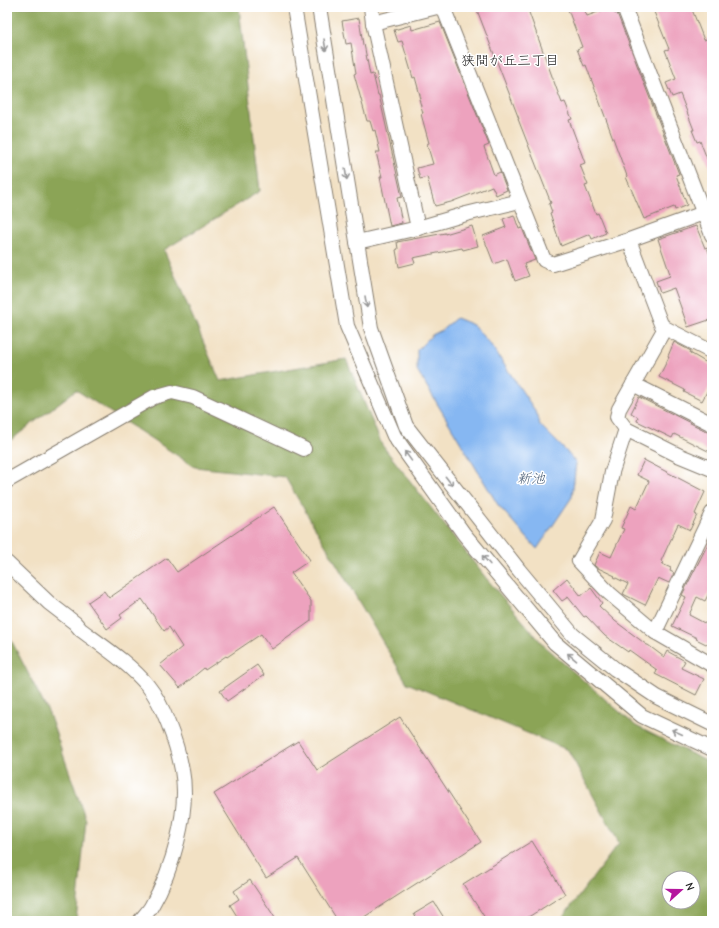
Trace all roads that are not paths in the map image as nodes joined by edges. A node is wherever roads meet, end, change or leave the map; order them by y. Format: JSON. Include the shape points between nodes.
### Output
{"nodes":[{"id":1,"x":294,"y":7,"type":"edge"},
{"id":2,"x":318,"y":7,"type":"edge"},
{"id":3,"x":371,"y":7,"type":"edge"},
{"id":4,"x":437,"y":7,"type":"edge"},
{"id":5,"x":443,"y":7,"type":"edge"},
{"id":6,"x":624,"y":7,"type":"edge"},
{"id":7,"x":373,"y":23,"type":"junction"},
{"id":8,"x":520,"y":201,"type":"junction"},
{"id":9,"x":708,"y":212,"type":"edge"},
{"id":10,"x":418,"y":228,"type":"junction"},
{"id":11,"x":712,"y":235,"type":"edge"},
{"id":12,"x":629,"y":240,"type":"junction"},
{"id":13,"x":357,"y":242,"type":"junction"},
{"id":14,"x":665,"y":328,"type":"junction"},
{"id":15,"x":712,"y":352,"type":"edge"},
{"id":16,"x":633,"y":384,"type":"junction"},
{"id":17,"x":712,"y":424,"type":"edge"},
{"id":18,"x":626,"y":429,"type":"junction"},
{"id":19,"x":304,"y":449,"type":"dead end"},
{"id":20,"x":712,"y":469,"type":"edge"},
{"id":21,"x":7,"y":481,"type":"edge"},
{"id":22,"x":712,"y":513,"type":"edge"},
{"id":23,"x":7,"y":563,"type":"edge"},
{"id":24,"x":655,"y":632,"type":"junction"},
{"id":25,"x":712,"y":665,"type":"edge"},
{"id":26,"x":712,"y":724,"type":"edge"},
{"id":27,"x":712,"y":749,"type":"edge"},
{"id":28,"x":140,"y":921,"type":"edge"}],
"edges":[{"from":27,"to":1,"type":"street","one_way":true,"via":[[642,716],[555,643],[464,534],[394,436],[347,326]]},
{"from":2,"to":13,"type":"street","one_way":true},
{"from":3,"to":7,"type":"street"},
{"from":4,"to":7,"type":"street"},
{"from":5,"to":8,"type":"street"},
{"from":6,"to":9,"type":"street"},
{"from":7,"to":10,"type":"street"},
{"from":8,"to":10,"type":"street"},
{"from":8,"to":12,"type":"street","via":[[544,260],[553,264]]},
{"from":9,"to":11,"type":"street"},
{"from":9,"to":12,"type":"street"},
{"from":10,"to":13,"type":"street"},
{"from":12,"to":14,"type":"street","via":[[660,324]]},
{"from":13,"to":26,"type":"street","one_way":true,"via":[[371,328],[406,426],[573,635],[615,669],[657,697]]},
{"from":14,"to":15,"type":"street"},
{"from":14,"to":16,"type":"street"},
{"from":16,"to":17,"type":"street"},
{"from":16,"to":18,"type":"street","via":[[617,417]]},
{"from":18,"to":20,"type":"street"},
{"from":18,"to":24,"type":"street","via":[[612,472],[603,520],[579,561],[609,593]]},
{"from":19,"to":21,"type":"street","via":[[193,397],[172,392],[154,397]]},
{"from":22,"to":24,"type":"street"},
{"from":23,"to":28,"type":"street","via":[[49,603],[127,665],[148,686],[161,706],[171,731],[182,771],[184,802],[181,825],[166,877],[151,908]]},
{"from":24,"to":25,"type":"street"}]}
